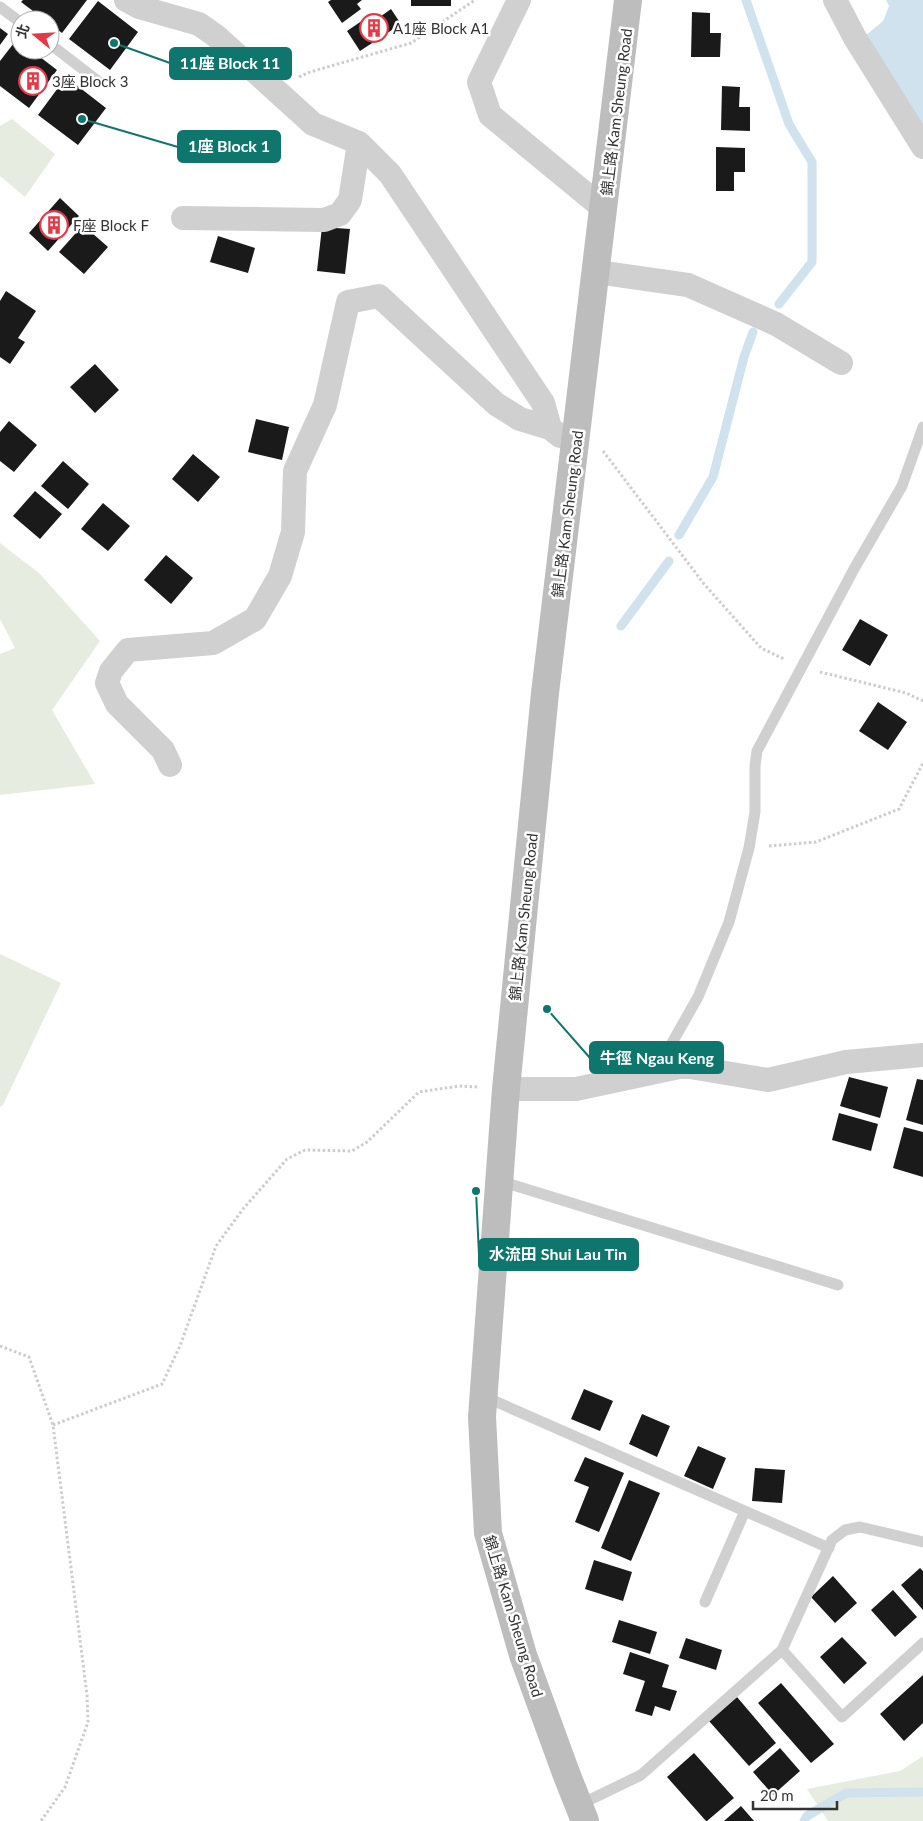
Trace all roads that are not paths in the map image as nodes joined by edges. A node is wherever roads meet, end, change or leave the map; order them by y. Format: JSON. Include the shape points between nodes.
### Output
{"nodes":[{"id":1,"x":126,"y":0,"type":"edge"},
{"id":2,"x":519,"y":0,"type":"edge"},
{"id":3,"x":628,"y":0,"type":"edge"},
{"id":4,"x":835,"y":0,"type":"edge"},
{"id":5,"x":0,"y":6,"type":"edge"},
{"id":6,"x":10,"y":14,"type":"edge"},
{"id":7,"x":60,"y":52,"type":"edge"},
{"id":8,"x":98,"y":81,"type":"dead end"},
{"id":9,"x":359,"y":143,"type":"junction"},
{"id":10,"x":923,"y":147,"type":"edge"},
{"id":11,"x":604,"y":209,"type":"junction"},
{"id":12,"x":183,"y":218,"type":"dead end"},
{"id":13,"x":597,"y":272,"type":"junction"},
{"id":14,"x":842,"y":363,"type":"dead end"},
{"id":15,"x":923,"y":427,"type":"edge"},
{"id":16,"x":550,"y":428,"type":"junction"},
{"id":17,"x":575,"y":448,"type":"junction"},
{"id":18,"x":170,"y":765,"type":"dead end"},
{"id":19,"x":923,"y":1056,"type":"edge"},
{"id":20,"x":656,"y":1072,"type":"junction"},
{"id":21,"x":506,"y":1089,"type":"junction"},
{"id":22,"x":500,"y":1181,"type":"junction"},
{"id":23,"x":838,"y":1285,"type":"dead end"},
{"id":24,"x":483,"y":1396,"type":"junction"},
{"id":25,"x":745,"y":1511,"type":"junction"},
{"id":26,"x":923,"y":1542,"type":"edge"},
{"id":27,"x":829,"y":1548,"type":"junction"},
{"id":28,"x":705,"y":1602,"type":"dead end"},
{"id":29,"x":923,"y":1643,"type":"edge"},
{"id":30,"x":782,"y":1650,"type":"junction"},
{"id":31,"x":582,"y":1813,"type":"edge"}],
"edges":[{"from":1,"to":9,"type":"street","via":[[139,7],[200,24],[313,124]]},
{"from":2,"to":11,"type":"street","via":[[479,82],[490,115]]},
{"from":3,"to":11,"type":"main road","name":"錦上路 Kam Sheung Road"},
{"from":4,"to":10,"type":"street"},
{"from":5,"to":6,"type":"lane"},
{"from":7,"to":8,"type":"lane"},
{"from":9,"to":12,"type":"street","via":[[350,200],[340,214],[324,220]]},
{"from":9,"to":16,"type":"street","via":[[401,190],[543,403]]},
{"from":11,"to":13,"type":"main road","name":"錦上路 Kam Sheung Road"},
{"from":13,"to":14,"type":"street","via":[[688,285],[776,324]]},
{"from":13,"to":17,"type":"main road","name":"錦上路 Kam Sheung Road"},
{"from":15,"to":20,"type":"lane","via":[[902,486],[757,751],[755,812],[729,922],[698,997]]},
{"from":16,"to":17,"type":"street"},
{"from":16,"to":18,"type":"street","via":[[520,419],[496,404],[379,296],[348,302],[325,405],[295,471],[293,532],[280,576],[255,620],[213,643],[128,650],[111,671],[107,683],[117,704],[163,750]]},
{"from":17,"to":21,"type":"main road","name":"錦上路 Kam Sheung Road","via":[[546,693]]},
{"from":19,"to":20,"type":"street","via":[[846,1062],[768,1080],[684,1066]]},
{"from":20,"to":21,"type":"street","via":[[576,1089]]},
{"from":21,"to":22,"type":"main road","name":"錦上路 Kam Sheung Road"},
{"from":22,"to":23,"type":"lane"},
{"from":22,"to":24,"type":"main road","name":"錦上路 Kam Sheung Road"},
{"from":24,"to":25,"type":"lane"},
{"from":24,"to":31,"type":"main road","name":"錦上路 Kam Sheung Road","via":[[488,1533],[523,1655]]},
{"from":25,"to":27,"type":"lane"},
{"from":25,"to":28,"type":"lane"},
{"from":26,"to":27,"type":"lane","via":[[852,1527],[838,1534]]},
{"from":27,"to":30,"type":"lane"},
{"from":29,"to":30,"type":"lane","via":[[842,1717]]},
{"from":30,"to":31,"type":"lane","via":[[640,1775]]}]}
